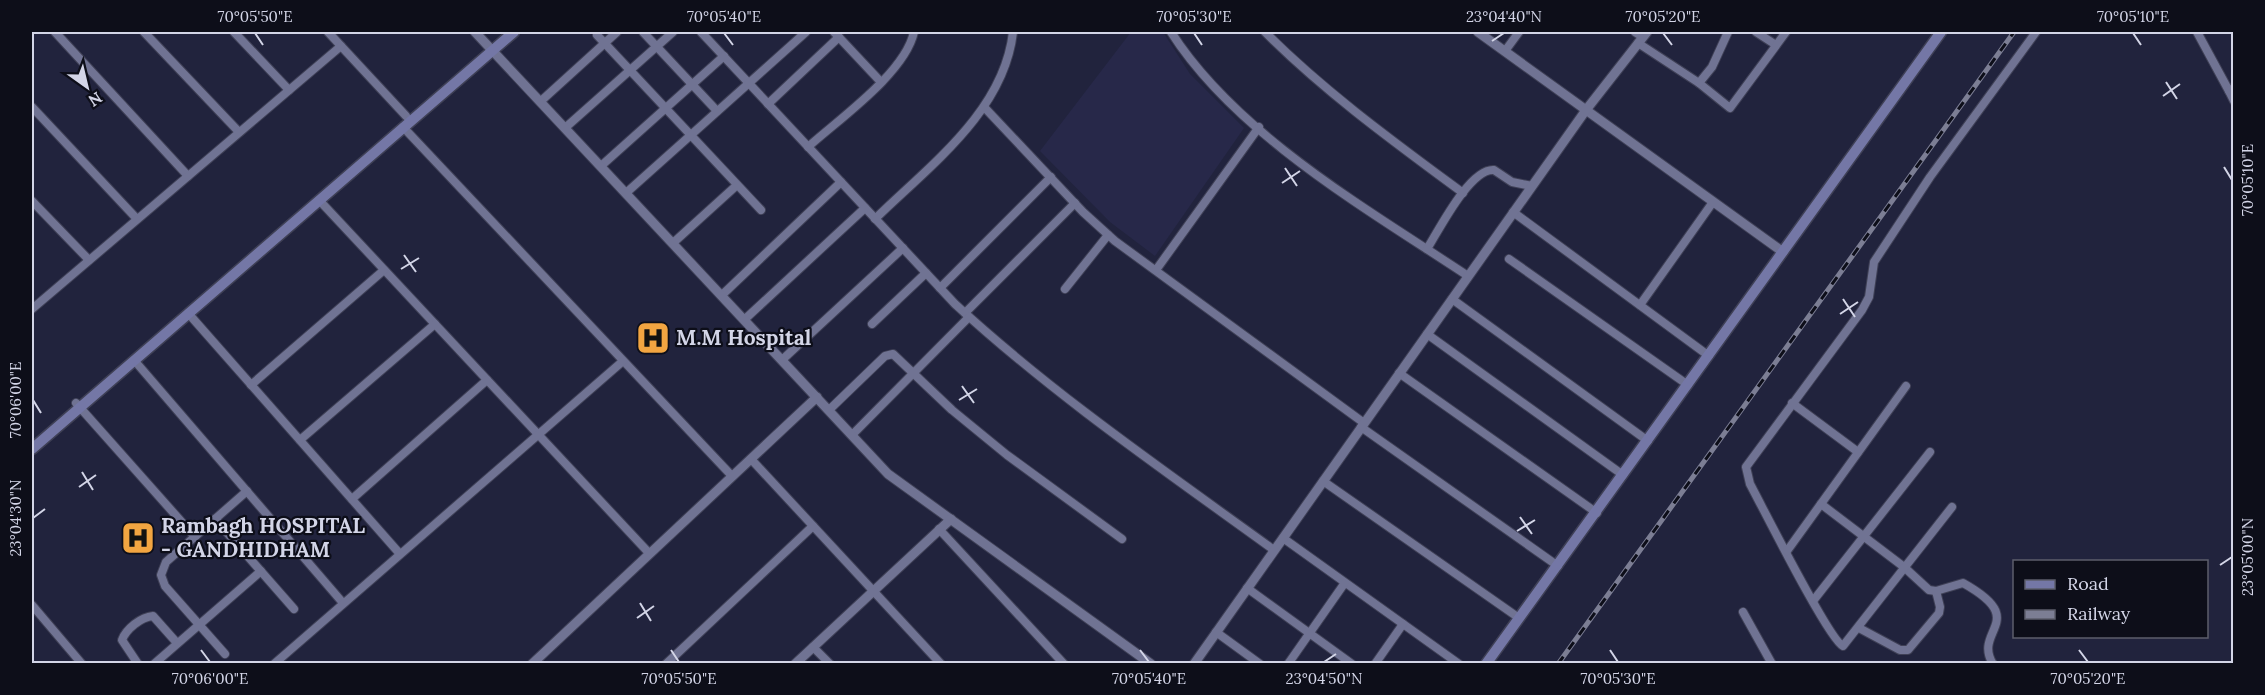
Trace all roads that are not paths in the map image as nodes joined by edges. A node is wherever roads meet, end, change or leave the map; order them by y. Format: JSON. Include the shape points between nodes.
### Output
{"nodes":[{"id":1,"x":55,"y":32,"type":"edge"},
{"id":2,"x":144,"y":32,"type":"edge"},
{"id":3,"x":234,"y":32,"type":"edge"},
{"id":4,"x":328,"y":32,"type":"edge"},
{"id":5,"x":475,"y":32,"type":"edge"},
{"id":6,"x":504,"y":32,"type":"edge"},
{"id":7,"x":514,"y":32,"type":"edge"},
{"id":8,"x":617,"y":32,"type":"edge"},
{"id":9,"x":643,"y":32,"type":"edge"},
{"id":10,"x":673,"y":32,"type":"edge"},
{"id":11,"x":701,"y":32,"type":"edge"},
{"id":12,"x":806,"y":32,"type":"edge"},
{"id":13,"x":915,"y":32,"type":"edge"},
{"id":14,"x":1013,"y":32,"type":"edge"},
{"id":15,"x":1171,"y":32,"type":"edge"},
{"id":16,"x":1265,"y":32,"type":"edge"},
{"id":17,"x":1478,"y":32,"type":"edge"},
{"id":18,"x":1519,"y":32,"type":"edge"},
{"id":19,"x":1728,"y":32,"type":"edge"},
{"id":20,"x":1756,"y":32,"type":"edge"},
{"id":21,"x":1786,"y":32,"type":"edge"},
{"id":22,"x":1941,"y":32,"type":"edge"},
{"id":23,"x":2036,"y":32,"type":"edge"},
{"id":24,"x":2197,"y":32,"type":"edge"},
{"id":25,"x":837,"y":34,"type":"edge"},
{"id":26,"x":597,"y":35,"type":"dead end"},
{"id":27,"x":1641,"y":36,"type":"edge"},
{"id":28,"x":604,"y":43,"type":"junction"},
{"id":29,"x":1776,"y":45,"type":"junction"},
{"id":30,"x":341,"y":46,"type":"junction"},
{"id":31,"x":657,"y":46,"type":"junction"},
{"id":32,"x":490,"y":48,"type":"junction"},
{"id":33,"x":1505,"y":51,"type":"junction"},
{"id":34,"x":724,"y":56,"type":"junction"},
{"id":35,"x":630,"y":70,"type":"junction"},
{"id":36,"x":880,"y":81,"type":"junction"},
{"id":37,"x":749,"y":83,"type":"junction"},
{"id":38,"x":1699,"y":83,"type":"junction"},
{"id":39,"x":692,"y":84,"type":"junction"},
{"id":40,"x":288,"y":90,"type":"junction"},
{"id":41,"x":2231,"y":90,"type":"edge"},
{"id":42,"x":541,"y":101,"type":"junction"},
{"id":43,"x":2234,"y":101,"type":"edge"},
{"id":44,"x":768,"y":104,"type":"junction"},
{"id":45,"x":32,"y":107,"type":"edge"},
{"id":46,"x":665,"y":108,"type":"junction"},
{"id":47,"x":985,"y":108,"type":"junction"},
{"id":48,"x":1586,"y":110,"type":"junction"},
{"id":49,"x":717,"y":111,"type":"junction"},
{"id":50,"x":405,"y":121,"type":"junction"},
{"id":51,"x":565,"y":128,"type":"junction"},
{"id":52,"x":1258,"y":128,"type":"junction"},
{"id":53,"x":239,"y":132,"type":"junction"},
{"id":54,"x":690,"y":135,"type":"junction"},
{"id":55,"x":808,"y":147,"type":"junction"},
{"id":56,"x":601,"y":166,"type":"junction"},
{"id":57,"x":188,"y":176,"type":"junction"},
{"id":58,"x":1051,"y":177,"type":"junction"},
{"id":59,"x":841,"y":182,"type":"junction"},
{"id":60,"x":737,"y":185,"type":"junction"},
{"id":61,"x":1532,"y":186,"type":"junction"},
{"id":62,"x":626,"y":193,"type":"junction"},
{"id":63,"x":1463,"y":193,"type":"junction"},
{"id":64,"x":319,"y":200,"type":"junction"},
{"id":65,"x":32,"y":201,"type":"edge"},
{"id":66,"x":1713,"y":202,"type":"junction"},
{"id":67,"x":1075,"y":203,"type":"junction"},
{"id":68,"x":865,"y":208,"type":"junction"},
{"id":69,"x":761,"y":210,"type":"dead end"},
{"id":70,"x":1513,"y":213,"type":"junction"},
{"id":71,"x":137,"y":219,"type":"junction"},
{"id":72,"x":875,"y":219,"type":"junction"},
{"id":73,"x":1108,"y":235,"type":"junction"},
{"id":74,"x":673,"y":243,"type":"junction"},
{"id":75,"x":903,"y":248,"type":"junction"},
{"id":76,"x":1427,"y":249,"type":"junction"},
{"id":77,"x":1783,"y":252,"type":"junction"},
{"id":78,"x":89,"y":260,"type":"junction"},
{"id":79,"x":1509,"y":260,"type":"dead end"},
{"id":80,"x":384,"y":270,"type":"junction"},
{"id":81,"x":1156,"y":270,"type":"junction"},
{"id":82,"x":926,"y":273,"type":"junction"},
{"id":83,"x":1468,"y":276,"type":"junction"},
{"id":84,"x":940,"y":288,"type":"junction"},
{"id":85,"x":1065,"y":289,"type":"dead end"},
{"id":86,"x":722,"y":296,"type":"junction"},
{"id":87,"x":1452,"y":299,"type":"junction"},
{"id":88,"x":33,"y":305,"type":"edge"},
{"id":89,"x":1640,"y":305,"type":"junction"},
{"id":90,"x":188,"y":314,"type":"junction"},
{"id":91,"x":967,"y":315,"type":"junction"},
{"id":92,"x":744,"y":320,"type":"junction"},
{"id":93,"x":435,"y":324,"type":"junction"},
{"id":94,"x":872,"y":324,"type":"dead end"},
{"id":95,"x":1427,"y":334,"type":"junction"},
{"id":96,"x":1709,"y":356,"type":"junction"},
{"id":97,"x":134,"y":360,"type":"junction"},
{"id":98,"x":782,"y":360,"type":"junction"},
{"id":99,"x":623,"y":361,"type":"junction"},
{"id":100,"x":1399,"y":373,"type":"junction"},
{"id":101,"x":912,"y":374,"type":"junction"},
{"id":102,"x":487,"y":380,"type":"junction"},
{"id":103,"x":251,"y":385,"type":"junction"},
{"id":104,"x":1688,"y":385,"type":"junction"},
{"id":105,"x":1906,"y":386,"type":"dead end"},
{"id":106,"x":817,"y":397,"type":"junction"},
{"id":107,"x":1792,"y":403,"type":"junction"},
{"id":108,"x":78,"y":406,"type":"junction"},
{"id":109,"x":829,"y":410,"type":"junction"},
{"id":110,"x":1363,"y":425,"type":"junction"},
{"id":111,"x":538,"y":434,"type":"junction"},
{"id":112,"x":852,"y":435,"type":"junction"},
{"id":113,"x":32,"y":440,"type":"edge"},
{"id":114,"x":300,"y":440,"type":"junction"},
{"id":115,"x":1648,"y":441,"type":"junction"},
{"id":116,"x":32,"y":449,"type":"edge"},
{"id":117,"x":1858,"y":452,"type":"junction"},
{"id":118,"x":1930,"y":452,"type":"dead end"},
{"id":119,"x":751,"y":459,"type":"junction"},
{"id":120,"x":1623,"y":475,"type":"junction"},
{"id":121,"x":732,"y":476,"type":"junction"},
{"id":122,"x":1323,"y":481,"type":"junction"},
{"id":123,"x":247,"y":491,"type":"junction"},
{"id":124,"x":352,"y":499,"type":"junction"},
{"id":125,"x":1821,"y":504,"type":"junction"},
{"id":126,"x":1952,"y":507,"type":"dead end"},
{"id":127,"x":1597,"y":513,"type":"junction"},
{"id":128,"x":215,"y":519,"type":"junction"},
{"id":129,"x":951,"y":519,"type":"junction"},
{"id":130,"x":813,"y":526,"type":"junction"},
{"id":131,"x":939,"y":530,"type":"junction"},
{"id":132,"x":195,"y":537,"type":"junction"},
{"id":133,"x":1863,"y":537,"type":"junction"},
{"id":134,"x":1283,"y":538,"type":"junction"},
{"id":135,"x":1122,"y":539,"type":"dead end"},
{"id":136,"x":1274,"y":550,"type":"junction"},
{"id":137,"x":1786,"y":551,"type":"junction"},
{"id":138,"x":650,"y":553,"type":"junction"},
{"id":139,"x":400,"y":554,"type":"junction"},
{"id":140,"x":1558,"y":566,"type":"junction"},
{"id":141,"x":1904,"y":567,"type":"junction"},
{"id":142,"x":261,"y":571,"type":"junction"},
{"id":143,"x":1344,"y":584,"type":"junction"},
{"id":144,"x":1247,"y":588,"type":"junction"},
{"id":145,"x":873,"y":591,"type":"junction"},
{"id":146,"x":1936,"y":591,"type":"junction"},
{"id":147,"x":1813,"y":601,"type":"junction"},
{"id":148,"x":343,"y":603,"type":"junction"},
{"id":149,"x":32,"y":605,"type":"edge"},
{"id":150,"x":294,"y":609,"type":"dead end"},
{"id":151,"x":1743,"y":612,"type":"dead end"},
{"id":152,"x":1519,"y":618,"type":"junction"},
{"id":153,"x":1403,"y":624,"type":"junction"},
{"id":154,"x":199,"y":625,"type":"junction"},
{"id":155,"x":1859,"y":628,"type":"junction"},
{"id":156,"x":1216,"y":632,"type":"junction"},
{"id":157,"x":1311,"y":633,"type":"junction"},
{"id":158,"x":177,"y":643,"type":"junction"},
{"id":159,"x":813,"y":647,"type":"junction"},
{"id":160,"x":225,"y":654,"type":"dead end"},
{"id":161,"x":82,"y":663,"type":"edge"},
{"id":162,"x":138,"y":663,"type":"edge"},
{"id":163,"x":154,"y":663,"type":"edge"},
{"id":164,"x":273,"y":663,"type":"edge"},
{"id":165,"x":531,"y":663,"type":"edge"},
{"id":166,"x":666,"y":663,"type":"edge"},
{"id":167,"x":795,"y":663,"type":"edge"},
{"id":168,"x":830,"y":663,"type":"edge"},
{"id":169,"x":941,"y":663,"type":"edge"},
{"id":170,"x":1064,"y":663,"type":"edge"},
{"id":171,"x":1151,"y":663,"type":"edge"},
{"id":172,"x":1194,"y":663,"type":"edge"},
{"id":173,"x":1260,"y":663,"type":"edge"},
{"id":174,"x":1288,"y":663,"type":"edge"},
{"id":175,"x":1352,"y":663,"type":"edge"},
{"id":176,"x":1375,"y":663,"type":"edge"},
{"id":177,"x":1460,"y":663,"type":"edge"},
{"id":178,"x":1486,"y":663,"type":"edge"},
{"id":179,"x":1772,"y":663,"type":"edge"},
{"id":180,"x":1993,"y":663,"type":"edge"}],
"edges":[{"from":1,"to":57,"type":"street"},
{"from":2,"to":53,"type":"street"},
{"from":3,"to":40,"type":"street"},
{"from":4,"to":30,"type":"street"},
{"from":5,"to":32,"type":"street"},
{"from":6,"to":32,"type":"main road"},
{"from":7,"to":32,"type":"main road"},
{"from":8,"to":28,"type":"street"},
{"from":9,"to":31,"type":"street"},
{"from":10,"to":31,"type":"street"},
{"from":11,"to":34,"type":"street"},
{"from":12,"to":37,"type":"street"},
{"from":13,"to":36,"type":"street","via":[[900,61]]},
{"from":14,"to":47,"type":"street","via":[[1011,51]]},
{"from":15,"to":52,"type":"street","via":[[1190,62]]},
{"from":16,"to":63,"type":"street","via":[[1304,71]]},
{"from":17,"to":33,"type":"street"},
{"from":18,"to":33,"type":"street"},
{"from":19,"to":38,"type":"street","via":[[1712,67]]},
{"from":20,"to":29,"type":"street"},
{"from":21,"to":29,"type":"street"},
{"from":22,"to":77,"type":"main road"},
{"from":23,"to":107,"type":"street","via":[[1930,177],[1874,262],[1869,297],[1862,310]]},
{"from":24,"to":41,"type":"street"},
{"from":25,"to":36,"type":"street"},
{"from":25,"to":44,"type":"street"},
{"from":26,"to":28,"type":"street"},
{"from":27,"to":38,"type":"street"},
{"from":27,"to":48,"type":"street"},
{"from":28,"to":35,"type":"street"},
{"from":28,"to":42,"type":"street"},
{"from":29,"to":38,"type":"street","via":[[1730,108]]},
{"from":30,"to":40,"type":"street"},
{"from":30,"to":50,"type":"street"},
{"from":31,"to":35,"type":"street"},
{"from":31,"to":39,"type":"street"},
{"from":32,"to":42,"type":"street"},
{"from":32,"to":50,"type":"main road"},
{"from":33,"to":48,"type":"street"},
{"from":34,"to":37,"type":"street"},
{"from":34,"to":39,"type":"street"},
{"from":35,"to":46,"type":"street"},
{"from":35,"to":51,"type":"street"},
{"from":36,"to":55,"type":"street"},
{"from":37,"to":44,"type":"street"},
{"from":37,"to":49,"type":"street"},
{"from":39,"to":46,"type":"street"},
{"from":39,"to":49,"type":"street"},
{"from":40,"to":53,"type":"street"},
{"from":41,"to":43,"type":"street"},
{"from":42,"to":51,"type":"street"},
{"from":44,"to":55,"type":"street"},
{"from":45,"to":71,"type":"street"},
{"from":46,"to":54,"type":"street"},
{"from":46,"to":56,"type":"street"},
{"from":47,"to":58,"type":"street"},
{"from":47,"to":72,"type":"street"},
{"from":48,"to":61,"type":"street"},
{"from":48,"to":66,"type":"street"},
{"from":49,"to":54,"type":"street"},
{"from":50,"to":64,"type":"main road"},
{"from":50,"to":99,"type":"street"},
{"from":50,"to":108,"type":"main road"},
{"from":51,"to":56,"type":"street"},
{"from":52,"to":76,"type":"street"},
{"from":52,"to":81,"type":"street"},
{"from":53,"to":57,"type":"street"},
{"from":54,"to":60,"type":"street"},
{"from":54,"to":62,"type":"street"},
{"from":55,"to":59,"type":"street"},
{"from":56,"to":62,"type":"street"},
{"from":57,"to":71,"type":"street"},
{"from":58,"to":67,"type":"street"},
{"from":58,"to":84,"type":"street"},
{"from":59,"to":68,"type":"street"},
{"from":59,"to":86,"type":"street"},
{"from":60,"to":69,"type":"street"},
{"from":60,"to":74,"type":"street"},
{"from":61,"to":63,"type":"street","via":[[1512,182],[1490,169],[1477,175]]},
{"from":61,"to":70,"type":"street"},
{"from":62,"to":74,"type":"street"},
{"from":63,"to":76,"type":"street"},
{"from":64,"to":80,"type":"street"},
{"from":64,"to":90,"type":"main road"},
{"from":65,"to":78,"type":"street"},
{"from":66,"to":77,"type":"street"},
{"from":66,"to":89,"type":"street"},
{"from":67,"to":73,"type":"street"},
{"from":67,"to":91,"type":"street"},
{"from":68,"to":72,"type":"street"},
{"from":68,"to":92,"type":"street"},
{"from":70,"to":83,"type":"street"},
{"from":70,"to":89,"type":"street"},
{"from":71,"to":78,"type":"street"},
{"from":72,"to":75,"type":"street"},
{"from":73,"to":81,"type":"street"},
{"from":73,"to":85,"type":"street"},
{"from":74,"to":86,"type":"street"},
{"from":75,"to":82,"type":"street"},
{"from":75,"to":98,"type":"street"},
{"from":76,"to":83,"type":"street"},
{"from":77,"to":96,"type":"main road"},
{"from":78,"to":88,"type":"street"},
{"from":79,"to":104,"type":"street"},
{"from":80,"to":93,"type":"street"},
{"from":80,"to":103,"type":"street"},
{"from":81,"to":110,"type":"street"},
{"from":82,"to":84,"type":"street"},
{"from":82,"to":94,"type":"street"},
{"from":83,"to":87,"type":"street"},
{"from":84,"to":91,"type":"street"},
{"from":86,"to":92,"type":"street"},
{"from":87,"to":95,"type":"street"},
{"from":87,"to":115,"type":"street"},
{"from":89,"to":96,"type":"street"},
{"from":90,"to":97,"type":"main road"},
{"from":90,"to":103,"type":"street"},
{"from":91,"to":101,"type":"street"},
{"from":91,"to":136,"type":"street","via":[[1060,395]]},
{"from":92,"to":98,"type":"street"},
{"from":93,"to":102,"type":"street"},
{"from":93,"to":114,"type":"street"},
{"from":95,"to":100,"type":"street"},
{"from":95,"to":120,"type":"street"},
{"from":96,"to":104,"type":"main road"},
{"from":97,"to":108,"type":"main road"},
{"from":97,"to":123,"type":"street"},
{"from":98,"to":106,"type":"street"},
{"from":99,"to":111,"type":"street"},
{"from":99,"to":121,"type":"street"},
{"from":100,"to":110,"type":"street"},
{"from":100,"to":127,"type":"street"},
{"from":101,"to":109,"type":"street","via":[[890,354]]},
{"from":101,"to":112,"type":"street"},
{"from":101,"to":135,"type":"street","via":[[1007,455]]},
{"from":102,"to":111,"type":"street"},
{"from":102,"to":124,"type":"street"},
{"from":103,"to":114,"type":"street"},
{"from":104,"to":115,"type":"main road"},
{"from":105,"to":117,"type":"street"},
{"from":106,"to":109,"type":"street"},
{"from":106,"to":119,"type":"street"},
{"from":107,"to":117,"type":"street"},
{"from":107,"to":137,"type":"street","via":[[1746,466],[1750,484]]},
{"from":108,"to":113,"type":"main road"},
{"from":108,"to":116,"type":"main road"},
{"from":108,"to":132,"type":"street"},
{"from":109,"to":112,"type":"street"},
{"from":110,"to":122,"type":"street"},
{"from":110,"to":140,"type":"street"},
{"from":111,"to":138,"type":"street"},
{"from":111,"to":139,"type":"street"},
{"from":112,"to":129,"type":"street","via":[[888,474]]},
{"from":114,"to":124,"type":"street"},
{"from":115,"to":120,"type":"main road"},
{"from":117,"to":125,"type":"street"},
{"from":118,"to":133,"type":"street"},
{"from":119,"to":121,"type":"street"},
{"from":119,"to":130,"type":"street"},
{"from":120,"to":127,"type":"main road"},
{"from":121,"to":138,"type":"street"},
{"from":122,"to":134,"type":"street"},
{"from":122,"to":152,"type":"street"},
{"from":123,"to":128,"type":"street"},
{"from":123,"to":148,"type":"street"},
{"from":124,"to":139,"type":"street"},
{"from":125,"to":133,"type":"street"},
{"from":125,"to":137,"type":"street"},
{"from":126,"to":141,"type":"street"},
{"from":127,"to":140,"type":"main road"},
{"from":128,"to":132,"type":"street"},
{"from":128,"to":142,"type":"street"},
{"from":129,"to":131,"type":"street"},
{"from":129,"to":171,"type":"street"},
{"from":130,"to":145,"type":"street"},
{"from":130,"to":166,"type":"street"},
{"from":131,"to":145,"type":"street"},
{"from":131,"to":170,"type":"street"},
{"from":132,"to":154,"type":"street","via":[[166,562],[161,574],[165,586]]},
{"from":133,"to":141,"type":"street"},
{"from":133,"to":147,"type":"street"},
{"from":134,"to":136,"type":"street"},
{"from":134,"to":143,"type":"street"},
{"from":136,"to":144,"type":"street"},
{"from":137,"to":147,"type":"street"},
{"from":138,"to":165,"type":"street"},
{"from":139,"to":148,"type":"street"},
{"from":140,"to":152,"type":"main road"},
{"from":141,"to":146,"type":"street","via":[[1929,590]]},
{"from":141,"to":155,"type":"street"},
{"from":142,"to":150,"type":"street"},
{"from":142,"to":154,"type":"street"},
{"from":143,"to":153,"type":"street"},
{"from":143,"to":157,"type":"street"},
{"from":144,"to":156,"type":"street"},
{"from":144,"to":157,"type":"street"},
{"from":145,"to":159,"type":"street"},
{"from":145,"to":169,"type":"street"},
{"from":146,"to":155,"type":"street","via":[[1939,613],[1908,650],[1899,650]]},
{"from":146,"to":180,"type":"street","via":[[1963,583],[1992,604],[1998,619],[1988,650]]},
{"from":147,"to":155,"type":"street","via":[[1840,645],[1847,643]]},
{"from":148,"to":164,"type":"street"},
{"from":149,"to":161,"type":"street"},
{"from":151,"to":179,"type":"street"},
{"from":152,"to":178,"type":"main road"},
{"from":153,"to":176,"type":"street"},
{"from":153,"to":177,"type":"street"},
{"from":154,"to":158,"type":"street"},
{"from":154,"to":160,"type":"street"},
{"from":156,"to":172,"type":"street"},
{"from":156,"to":173,"type":"street"},
{"from":157,"to":174,"type":"street"},
{"from":157,"to":175,"type":"street"},
{"from":158,"to":162,"type":"street","via":[[153,616],[145,617],[122,640]]},
{"from":158,"to":163,"type":"street"},
{"from":159,"to":167,"type":"street"},
{"from":159,"to":168,"type":"street"}]}
